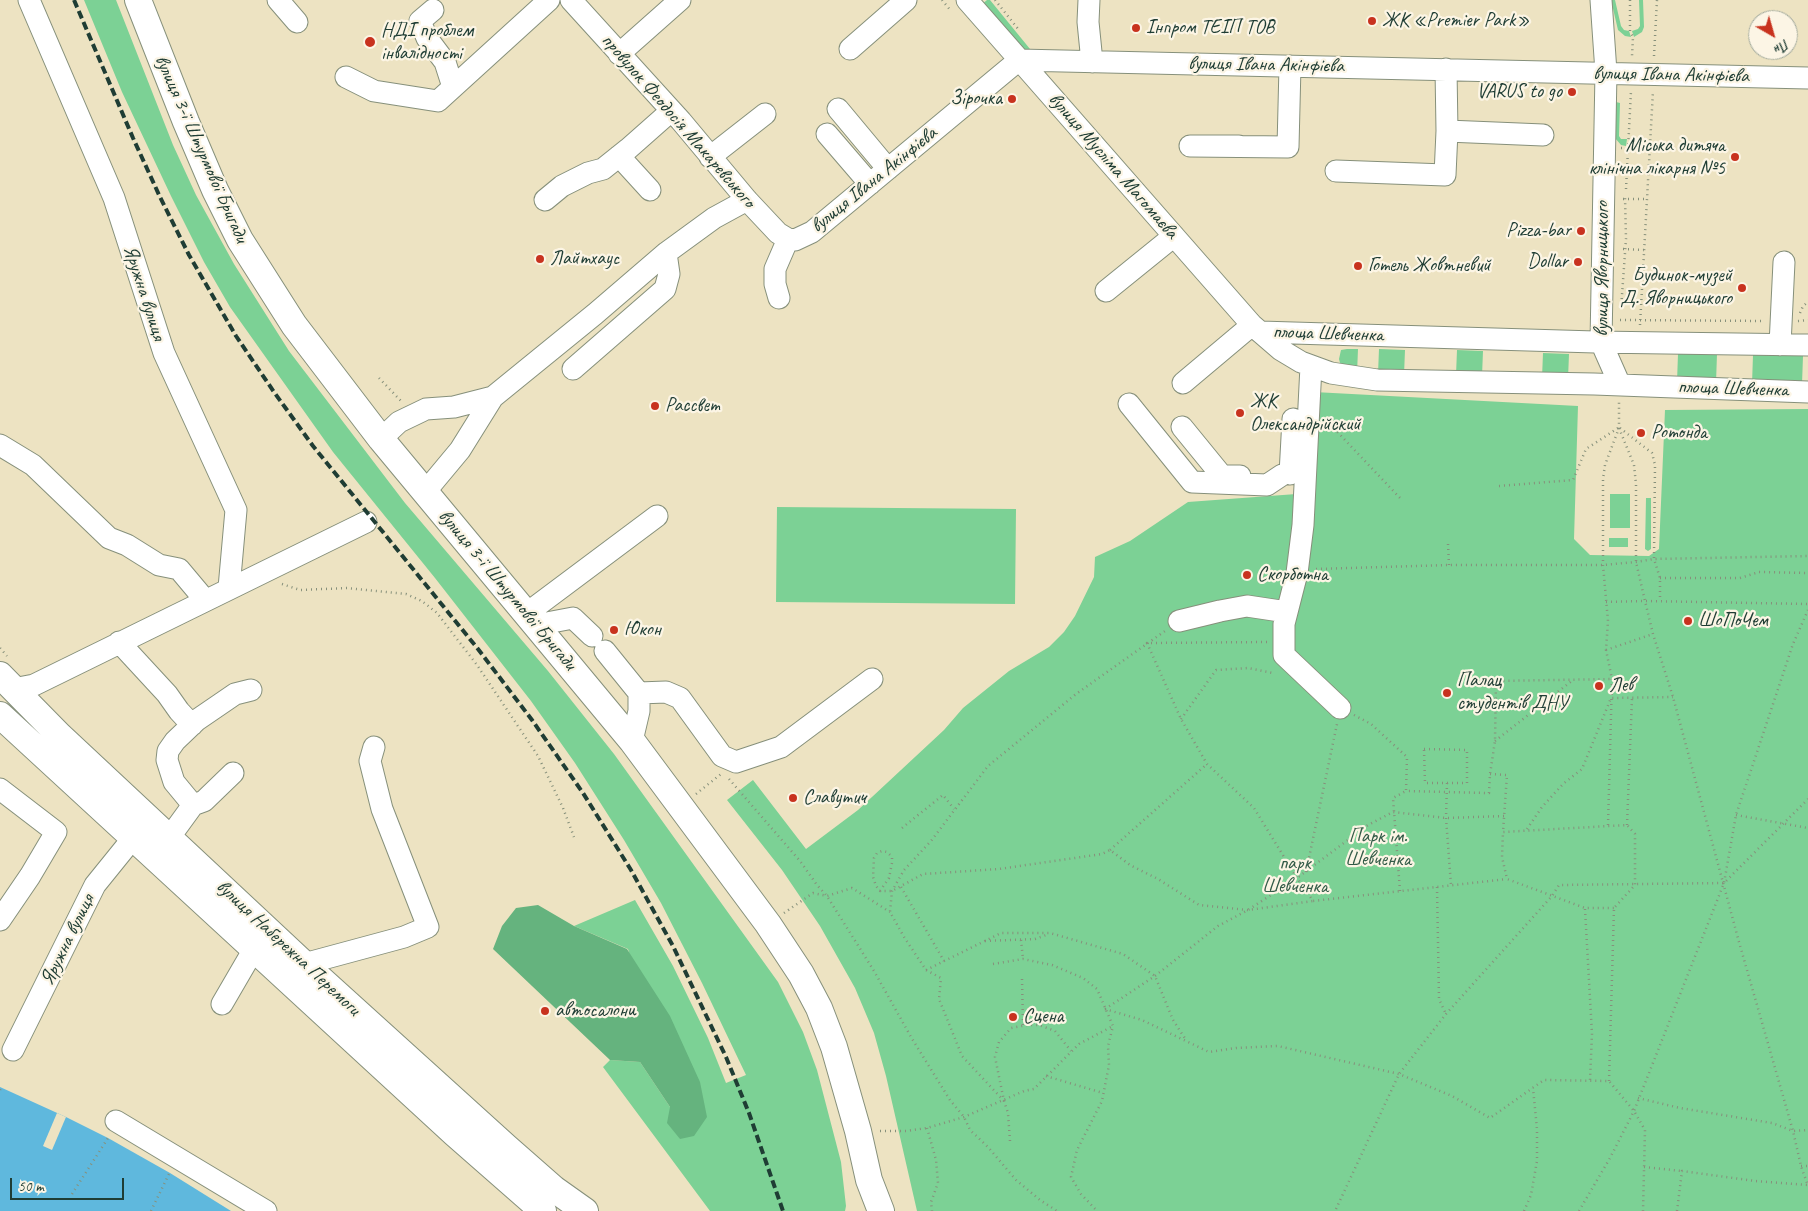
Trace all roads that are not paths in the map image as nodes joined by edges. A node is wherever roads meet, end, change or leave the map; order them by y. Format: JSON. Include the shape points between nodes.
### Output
{"nodes":[{"id":1,"x":29,"y":0,"type":"edge"},
{"id":2,"x":138,"y":0,"type":"edge"},
{"id":3,"x":278,"y":0,"type":"edge"},
{"id":4,"x":549,"y":0,"type":"edge"},
{"id":5,"x":571,"y":0,"type":"edge"},
{"id":6,"x":680,"y":0,"type":"edge"},
{"id":7,"x":906,"y":0,"type":"edge"},
{"id":8,"x":1089,"y":0,"type":"edge"},
{"id":9,"x":1601,"y":0,"type":"edge"},
{"id":10,"x":969,"y":1,"type":"edge"},
{"id":11,"x":433,"y":10,"type":"dead end"},
{"id":12,"x":297,"y":22,"type":"dead end"},
{"id":13,"x":850,"y":49,"type":"dead end"},
{"id":14,"x":619,"y":54,"type":"junction"},
{"id":15,"x":1019,"y":60,"type":"junction"},
{"id":16,"x":1092,"y":62,"type":"junction"},
{"id":17,"x":1290,"y":66,"type":"junction"},
{"id":18,"x":1446,"y":69,"type":"junction"},
{"id":19,"x":1606,"y":72,"type":"junction"},
{"id":20,"x":346,"y":77,"type":"dead end"},
{"id":21,"x":1808,"y":78,"type":"edge"},
{"id":22,"x":453,"y":87,"type":"junction"},
{"id":23,"x":838,"y":109,"type":"dead end"},
{"id":24,"x":671,"y":111,"type":"junction"},
{"id":25,"x":765,"y":114,"type":"dead end"},
{"id":26,"x":1447,"y":131,"type":"junction"},
{"id":27,"x":826,"y":134,"type":"dead end"},
{"id":28,"x":1543,"y":135,"type":"dead end"},
{"id":29,"x":1239,"y":146,"type":"dead end"},
{"id":30,"x":620,"y":156,"type":"junction"},
{"id":31,"x":710,"y":157,"type":"junction"},
{"id":32,"x":888,"y":169,"type":"junction"},
{"id":33,"x":1336,"y":171,"type":"dead end"},
{"id":34,"x":870,"y":184,"type":"junction"},
{"id":35,"x":650,"y":190,"type":"dead end"},
{"id":36,"x":544,"y":200,"type":"dead end"},
{"id":37,"x":747,"y":200,"type":"junction"},
{"id":38,"x":1174,"y":236,"type":"junction"},
{"id":39,"x":788,"y":239,"type":"junction"},
{"id":40,"x":666,"y":254,"type":"junction"},
{"id":41,"x":1784,"y":262,"type":"dead end"},
{"id":42,"x":1106,"y":292,"type":"dead end"},
{"id":43,"x":779,"y":298,"type":"dead end"},
{"id":44,"x":1256,"y":328,"type":"junction"},
{"id":45,"x":1601,"y":342,"type":"junction"},
{"id":46,"x":1780,"y":345,"type":"junction"},
{"id":47,"x":1808,"y":345,"type":"edge"},
{"id":48,"x":1311,"y":366,"type":"junction"},
{"id":49,"x":573,"y":369,"type":"dead end"},
{"id":50,"x":1183,"y":383,"type":"dead end"},
{"id":51,"x":1808,"y":392,"type":"edge"},
{"id":52,"x":1619,"y":394,"type":"junction"},
{"id":53,"x":494,"y":395,"type":"junction"},
{"id":54,"x":1129,"y":404,"type":"dead end"},
{"id":55,"x":1293,"y":419,"type":"dead end"},
{"id":56,"x":1182,"y":427,"type":"dead end"},
{"id":57,"x":382,"y":439,"type":"junction"},
{"id":58,"x":0,"y":445,"type":"edge"},
{"id":59,"x":1293,"y":474,"type":"junction"},
{"id":60,"x":426,"y":492,"type":"junction"},
{"id":61,"x":657,"y":516,"type":"dead end"},
{"id":62,"x":366,"y":522,"type":"dead end"},
{"id":63,"x":229,"y":588,"type":"junction"},
{"id":64,"x":205,"y":600,"type":"junction"},
{"id":65,"x":1287,"y":612,"type":"junction"},
{"id":66,"x":531,"y":619,"type":"junction"},
{"id":67,"x":1180,"y":621,"type":"road end"},
{"id":68,"x":119,"y":642,"type":"junction"},
{"id":69,"x":872,"y":680,"type":"dead end"},
{"id":70,"x":7,"y":682,"type":"edge"},
{"id":71,"x":251,"y":690,"type":"dead end"},
{"id":72,"x":639,"y":692,"type":"junction"},
{"id":73,"x":1340,"y":708,"type":"road end"},
{"id":74,"x":0,"y":715,"type":"edge"},
{"id":75,"x":192,"y":724,"type":"junction"},
{"id":76,"x":632,"y":741,"type":"junction"},
{"id":77,"x":374,"y":747,"type":"dead end"},
{"id":78,"x":233,"y":774,"type":"dead end"},
{"id":79,"x":0,"y":789,"type":"edge"},
{"id":80,"x":192,"y":805,"type":"junction"},
{"id":81,"x":133,"y":838,"type":"junction"},
{"id":82,"x":169,"y":838,"type":"junction"},
{"id":83,"x":0,"y":920,"type":"edge"},
{"id":84,"x":254,"y":949,"type":"junction"},
{"id":85,"x":304,"y":964,"type":"junction"},
{"id":86,"x":222,"y":1004,"type":"dead end"},
{"id":87,"x":13,"y":1050,"type":"dead end"},
{"id":88,"x":112,"y":1130,"type":"road end"},
{"id":89,"x":869,"y":1180,"type":"junction"},
{"id":90,"x":266,"y":1211,"type":"edge"},
{"id":91,"x":543,"y":1211,"type":"edge"},
{"id":92,"x":585,"y":1211,"type":"edge"},
{"id":93,"x":863,"y":1211,"type":"edge"},
{"id":94,"x":881,"y":1211,"type":"edge"}],
"edges":[{"from":1,"to":63,"type":"street","name":"Яружна вулиця","via":[[114,198],[164,353],[236,510]]},
{"from":2,"to":57,"type":"main road","name":"вулиця 3-ї Штурмової Бригади","via":[[186,122],[240,240],[294,325]]},
{"from":3,"to":12,"type":"street"},
{"from":4,"to":22,"type":"street"},
{"from":5,"to":14,"type":"street","name":"провулок Феодосія Макаревського"},
{"from":6,"to":14,"type":"street"},
{"from":7,"to":13,"type":"street"},
{"from":8,"to":16,"type":"street"},
{"from":9,"to":19,"type":"street","name":"вулиця Яворницького"},
{"from":10,"to":15,"type":"street","name":"вулиця Мусліма Магомаєва"},
{"from":11,"to":22,"type":"street","via":[[420,21],[427,38],[445,62]]},
{"from":14,"to":24,"type":"street","name":"провулок Феодосія Макаревського"},
{"from":15,"to":16,"type":"street","name":"вулиця Івана Акінфієва"},
{"from":15,"to":32,"type":"street","name":"вулиця Івана Акінфієва"},
{"from":15,"to":38,"type":"street","name":"вулиця Мусліма Магомаєва"},
{"from":16,"to":17,"type":"street","name":"вулиця Івана Акінфієва"},
{"from":17,"to":18,"type":"street","name":"вулиця Івана Акінфієва"},
{"from":17,"to":29,"type":"street","via":[[1288,147],[1200,146]]},
{"from":18,"to":19,"type":"street","name":"вулиця Івана Акінфієва"},
{"from":18,"to":26,"type":"street"},
{"from":19,"to":21,"type":"street","name":"вулиця Івана Акінфієва"},
{"from":19,"to":45,"type":"street","name":"вулиця Яворницького"},
{"from":20,"to":22,"type":"street","via":[[374,91],[438,100]]},
{"from":23,"to":32,"type":"street"},
{"from":24,"to":30,"type":"street"},
{"from":24,"to":31,"type":"street","name":"провулок Феодосія Макаревського"},
{"from":25,"to":31,"type":"street"},
{"from":26,"to":28,"type":"street"},
{"from":26,"to":33,"type":"street","via":[[1445,175]]},
{"from":27,"to":34,"type":"street"},
{"from":30,"to":35,"type":"street"},
{"from":30,"to":36,"type":"street","via":[[603,169],[562,186]]},
{"from":31,"to":37,"type":"street","name":"провулок Феодосія Макаревського"},
{"from":32,"to":34,"type":"street","name":"вулиця Івана Акінфієва"},
{"from":34,"to":39,"type":"street","name":"вулиця Івана Акінфієва","via":[[812,232],[795,240]]},
{"from":37,"to":39,"type":"street","name":"провулок Феодосія Макаревського","via":[[778,233]]},
{"from":37,"to":40,"type":"street","via":[[714,218]]},
{"from":38,"to":42,"type":"street"},
{"from":38,"to":44,"type":"street","name":"вулиця Мусліма Магомаєва"},
{"from":39,"to":43,"type":"street","via":[[775,269]]},
{"from":40,"to":49,"type":"street","via":[[669,274],[665,289]]},
{"from":40,"to":53,"type":"street"},
{"from":41,"to":46,"type":"street"},
{"from":44,"to":45,"type":"street","name":"площа Шевченка"},
{"from":44,"to":48,"type":"street","name":"площа Шевченка","via":[[1291,357]]},
{"from":44,"to":50,"type":"street"},
{"from":45,"to":46,"type":"street","name":"площа Шевченка"},
{"from":45,"to":52,"type":"street","name":"вулиця Яворницького"},
{"from":46,"to":47,"type":"street","name":"площа Шевченка"},
{"from":48,"to":52,"type":"street","name":"площа Шевченка","via":[[1377,380]]},
{"from":48,"to":59,"type":"street","via":[[1309,402]]},
{"from":51,"to":52,"type":"street","name":"площа Шевченка"},
{"from":53,"to":57,"type":"street","via":[[454,407],[426,408],[398,422]]},
{"from":53,"to":60,"type":"street","via":[[460,450]]},
{"from":54,"to":59,"type":"street","via":[[1192,482],[1267,485]]},
{"from":55,"to":59,"type":"street"},
{"from":56,"to":59,"type":"street","via":[[1222,476]]},
{"from":57,"to":60,"type":"main road","name":"вулиця 3-ї Штурмової Бригади"},
{"from":58,"to":64,"type":"street","via":[[33,465],[109,538],[159,565],[180,569]]},
{"from":59,"to":65,"type":"street","via":[[1303,525]]},
{"from":60,"to":66,"type":"main road","name":"вулиця 3-ї Штурмової Бригади"},
{"from":61,"to":66,"type":"street"},
{"from":62,"to":63,"type":"street"},
{"from":63,"to":64,"type":"street"},
{"from":64,"to":68,"type":"street"},
{"from":65,"to":67,"type":"street","via":[[1247,606]]},
{"from":65,"to":73,"type":"street","via":[[1284,656]]},
{"from":66,"to":72,"type":"street","via":[[573,618]]},
{"from":66,"to":76,"type":"main road","name":"вулиця 3-ї Штурмової Бригади"},
{"from":68,"to":70,"type":"street","via":[[34,684]]},
{"from":68,"to":75,"type":"street"},
{"from":69,"to":72,"type":"street","via":[[781,747],[736,762],[722,756],[680,698],[666,692]]},
{"from":70,"to":82,"type":"main road","name":"вулиця Набережна Перемоги"},
{"from":71,"to":75,"type":"street","via":[[235,694]]},
{"from":72,"to":76,"type":"street","via":[[639,711]]},
{"from":74,"to":81,"type":"main road","name":"вулиця Набережна Перемоги"},
{"from":75,"to":80,"type":"street","via":[[168,751],[167,760],[174,782]]},
{"from":76,"to":89,"type":"main road","name":"вулиця 3-ї Штурмової Бригади","via":[[768,924],[801,974],[834,1047]]},
{"from":77,"to":85,"type":"street","via":[[370,761],[382,809],[428,927],[404,938]]},
{"from":78,"to":80,"type":"street","via":[[204,801]]},
{"from":79,"to":83,"type":"street","via":[[56,832]]},
{"from":80,"to":82,"type":"street"},
{"from":81,"to":84,"type":"main road","name":"вулиця Набережна Перемоги"},
{"from":81,"to":87,"type":"street","name":"Яружна вулиця","via":[[95,885]]},
{"from":82,"to":85,"type":"main road","name":"вулиця Набережна Перемоги"},
{"from":84,"to":86,"type":"street"},
{"from":84,"to":91,"type":"main road","name":"вулиця Набережна Перемоги"},
{"from":85,"to":92,"type":"main road","name":"вулиця Набережна Перемоги","via":[[506,1147]]},
{"from":88,"to":90,"type":"street"},
{"from":89,"to":93,"type":"main road","name":"вулиця 3-ї Штурмової Бригади"},
{"from":89,"to":94,"type":"main road","name":"вулиця 3-ї Штурмової Бригади"}]}
